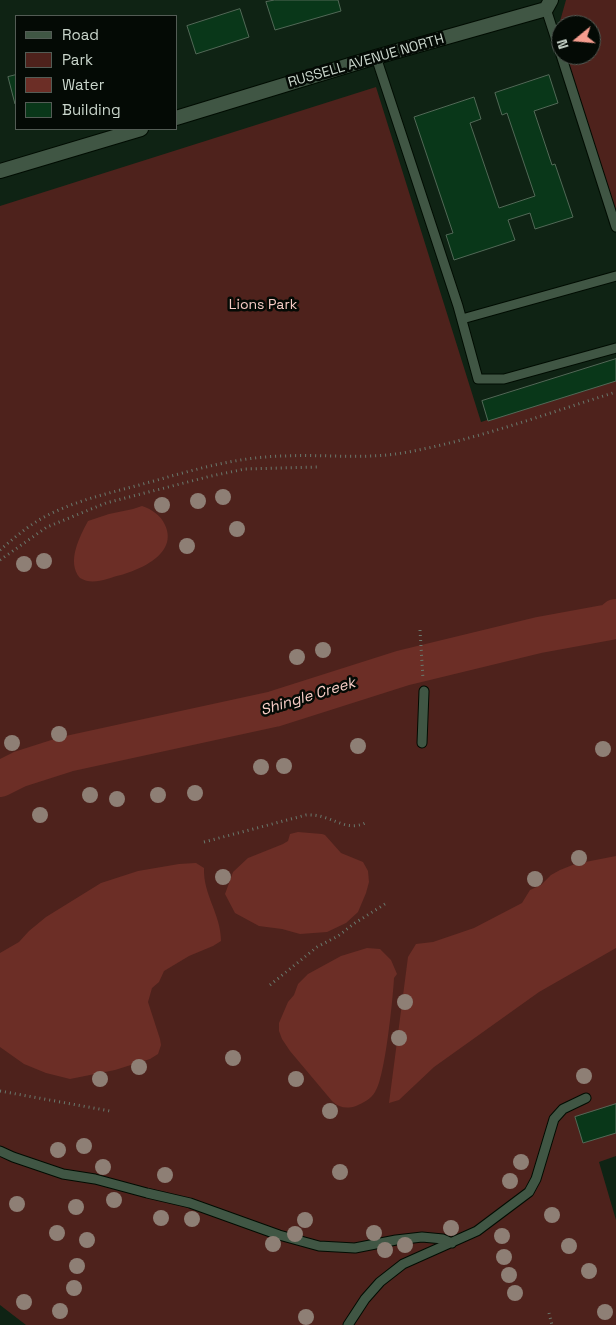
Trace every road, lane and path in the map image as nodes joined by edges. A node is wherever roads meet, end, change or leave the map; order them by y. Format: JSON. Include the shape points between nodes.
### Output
{"nodes":[{"id":1,"x":548,"y":5,"type":"edge"},
{"id":2,"x":376,"y":58,"type":"junction"},
{"id":3,"x":564,"y":65,"type":"edge"},
{"id":4,"x":178,"y":117,"type":"edge"},
{"id":5,"x":138,"y":130,"type":"edge"},
{"id":6,"x":0,"y":171,"type":"edge"},
{"id":7,"x":616,"y":227,"type":"edge"},
{"id":8,"x":616,"y":276,"type":"edge"},
{"id":9,"x":462,"y":319,"type":"junction"},
{"id":10,"x":616,"y":348,"type":"edge"},
{"id":11,"x":616,"y":392,"type":"edge"},
{"id":12,"x":317,"y":467,"type":"dead end"},
{"id":13,"x":0,"y":550,"type":"edge"},
{"id":14,"x":0,"y":560,"type":"edge"},
{"id":15,"x":420,"y":630,"type":"dead end"},
{"id":16,"x":424,"y":691,"type":"joint"},
{"id":17,"x":422,"y":743,"type":"dead end"},
{"id":18,"x":367,"y":822,"type":"dead end"},
{"id":19,"x":204,"y":842,"type":"dead end"},
{"id":20,"x":385,"y":904,"type":"dead end"},
{"id":21,"x":270,"y":985,"type":"dead end"},
{"id":22,"x":0,"y":1091,"type":"edge"},
{"id":23,"x":586,"y":1098,"type":"dead end"},
{"id":24,"x":110,"y":1111,"type":"dead end"},
{"id":25,"x":0,"y":1151,"type":"edge"},
{"id":26,"x":452,"y":1243,"type":"junction"},
{"id":27,"x":548,"y":1313,"type":"dead end"},
{"id":28,"x":348,"y":1325,"type":"edge"},
{"id":29,"x":552,"y":1325,"type":"edge"}],
"edges":[{"from":1,"to":2,"type":"street","name":"RUSSELL AVENUE NORTH"},
{"from":2,"to":4,"type":"street","name":"RUSSELL AVENUE NORTH"},
{"from":2,"to":9,"type":"lane"},
{"from":3,"to":7,"type":"lane"},
{"from":5,"to":6,"type":"street"},
{"from":8,"to":9,"type":"lane"},
{"from":9,"to":10,"type":"lane","via":[[478,379],[504,379]]},
{"from":11,"to":13,"type":"path","via":[[470,438],[409,452],[378,456],[255,457],[197,469],[77,502],[43,518]]},
{"from":12,"to":14,"type":"path","via":[[246,469],[106,503],[48,526]]},
{"from":15,"to":16,"type":"path"},
{"from":16,"to":17,"type":"lane"},
{"from":18,"to":19,"type":"path","via":[[359,827],[316,814],[306,815]]},
{"from":20,"to":21,"type":"path","via":[[317,947]]},
{"from":22,"to":24,"type":"path"},
{"from":23,"to":26,"type":"lane","via":[[563,1108],[554,1119],[530,1192],[477,1231]]},
{"from":25,"to":26,"type":"lane","via":[[63,1174],[190,1202],[279,1236],[320,1246],[355,1248],[422,1237]]},
{"from":26,"to":28,"type":"lane","via":[[403,1264],[380,1282]]},
{"from":27,"to":29,"type":"path"}]}
